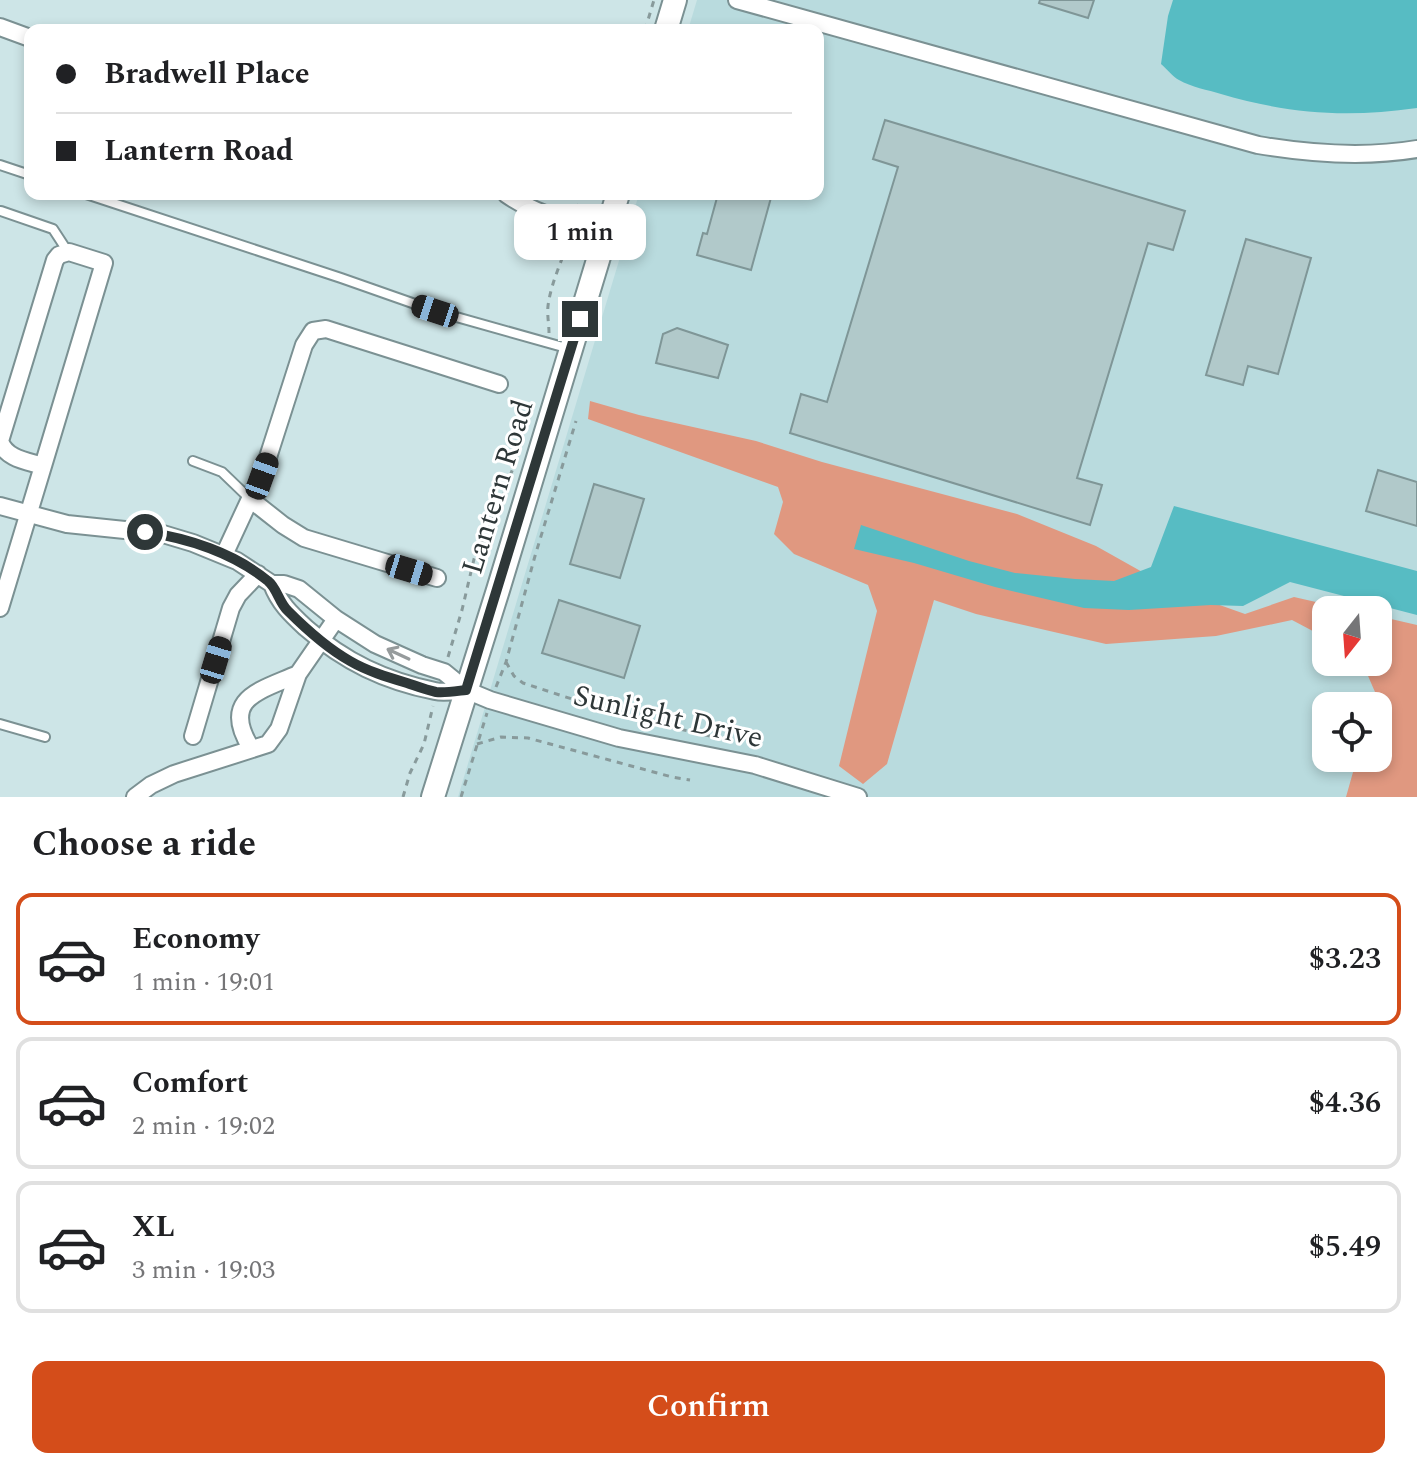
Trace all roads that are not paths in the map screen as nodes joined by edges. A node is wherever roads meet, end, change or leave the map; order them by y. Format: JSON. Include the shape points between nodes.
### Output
{"nodes":[{"id":1,"x":675,"y":0,"type":"edge"},
{"id":2,"x":737,"y":0,"type":"edge"},
{"id":3,"x":668,"y":24,"type":"edge"},
{"id":4,"x":823,"y":24,"type":"edge"},
{"id":5,"x":824,"y":24,"type":"edge"},
{"id":6,"x":0,"y":27,"type":"edge"},
{"id":7,"x":24,"y":36,"type":"edge"},
{"id":8,"x":1417,"y":149,"type":"edge"},
{"id":9,"x":0,"y":165,"type":"edge"},
{"id":10,"x":24,"y":173,"type":"edge"},
{"id":11,"x":104,"y":200,"type":"edge"},
{"id":12,"x":515,"y":200,"type":"edge"},
{"id":13,"x":616,"y":200,"type":"edge"},
{"id":14,"x":1,"y":211,"type":"edge"},
{"id":15,"x":606,"y":233,"type":"junction"},
{"id":16,"x":69,"y":252,"type":"junction"},
{"id":17,"x":561,"y":346,"type":"junction"},
{"id":18,"x":499,"y":384,"type":"dead end"},
{"id":19,"x":193,"y":461,"type":"dead end"},
{"id":20,"x":43,"y":466,"type":"junction"},
{"id":21,"x":250,"y":499,"type":"junction"},
{"id":22,"x":0,"y":506,"type":"edge"},
{"id":23,"x":28,"y":515,"type":"junction"},
{"id":24,"x":224,"y":555,"type":"junction"},
{"id":25,"x":7,"y":562,"type":"edge"},
{"id":26,"x":437,"y":578,"type":"dead end"},
{"id":27,"x":265,"y":579,"type":"junction"},
{"id":28,"x":0,"y":608,"type":"edge"},
{"id":29,"x":336,"y":619,"type":"junction"},
{"id":30,"x":321,"y":641,"type":"junction"},
{"id":31,"x":298,"y":674,"type":"junction"},
{"id":32,"x":466,"y":690,"type":"junction"},
{"id":33,"x":0,"y":724,"type":"edge"},
{"id":34,"x":193,"y":736,"type":"dead end"},
{"id":35,"x":45,"y":737,"type":"dead end"},
{"id":36,"x":251,"y":748,"type":"junction"},
{"id":37,"x":135,"y":797,"type":"edge"},
{"id":38,"x":433,"y":797,"type":"edge"},
{"id":39,"x":858,"y":797,"type":"edge"}],
"edges":[{"from":1,"to":3,"type":"street"},
{"from":2,"to":4,"type":"street"},
{"from":5,"to":8,"type":"street","via":[[1258,145],[1364,155]]},
{"from":6,"to":7,"type":"street"},
{"from":9,"to":10,"type":"lane"},
{"from":11,"to":17,"type":"lane","via":[[435,311]]},
{"from":12,"to":15,"type":"street"},
{"from":13,"to":15,"type":"street","name":"Lantern Road"},
{"from":14,"to":16,"type":"lane","via":[[53,229]]},
{"from":15,"to":17,"type":"street","name":"Lantern Road"},
{"from":16,"to":20,"type":"street","via":[[104,263]]},
{"from":16,"to":20,"type":"street","via":[[55,260],[0,441],[10,455]]},
{"from":17,"to":32,"type":"street","name":"Lantern Road"},
{"from":18,"to":21,"type":"street","via":[[326,329],[313,331]]},
{"from":19,"to":21,"type":"lane","via":[[222,472]]},
{"from":20,"to":23,"type":"street"},
{"from":21,"to":24,"type":"street"},
{"from":21,"to":26,"type":"street","via":[[304,538]]},
{"from":22,"to":23,"type":"street"},
{"from":23,"to":24,"type":"street","via":[[77,526],[163,534]]},
{"from":23,"to":25,"type":"street"},
{"from":24,"to":27,"type":"street"},
{"from":25,"to":28,"type":"street"},
{"from":27,"to":29,"type":"street","via":[[299,589]]},
{"from":27,"to":30,"type":"street","via":[[285,609]]},
{"from":27,"to":34,"type":"street","via":[[238,595],[231,608]]},
{"from":29,"to":30,"type":"street"},
{"from":32,"to":29,"type":"street","one_way":true,"via":[[444,672],[387,649]]},
{"from":30,"to":31,"type":"street"},
{"from":30,"to":32,"type":"street","via":[[364,668],[438,692]]},
{"from":31,"to":36,"type":"street","via":[[275,737]]},
{"from":31,"to":36,"type":"street","via":[[248,696],[240,711],[243,736]]},
{"from":32,"to":38,"type":"street","name":"Lantern Road"},
{"from":32,"to":39,"type":"street","name":"Sunlight Drive","via":[[619,738],[755,765]]},
{"from":33,"to":35,"type":"lane"},
{"from":36,"to":37,"type":"street","via":[[174,774]]}]}
